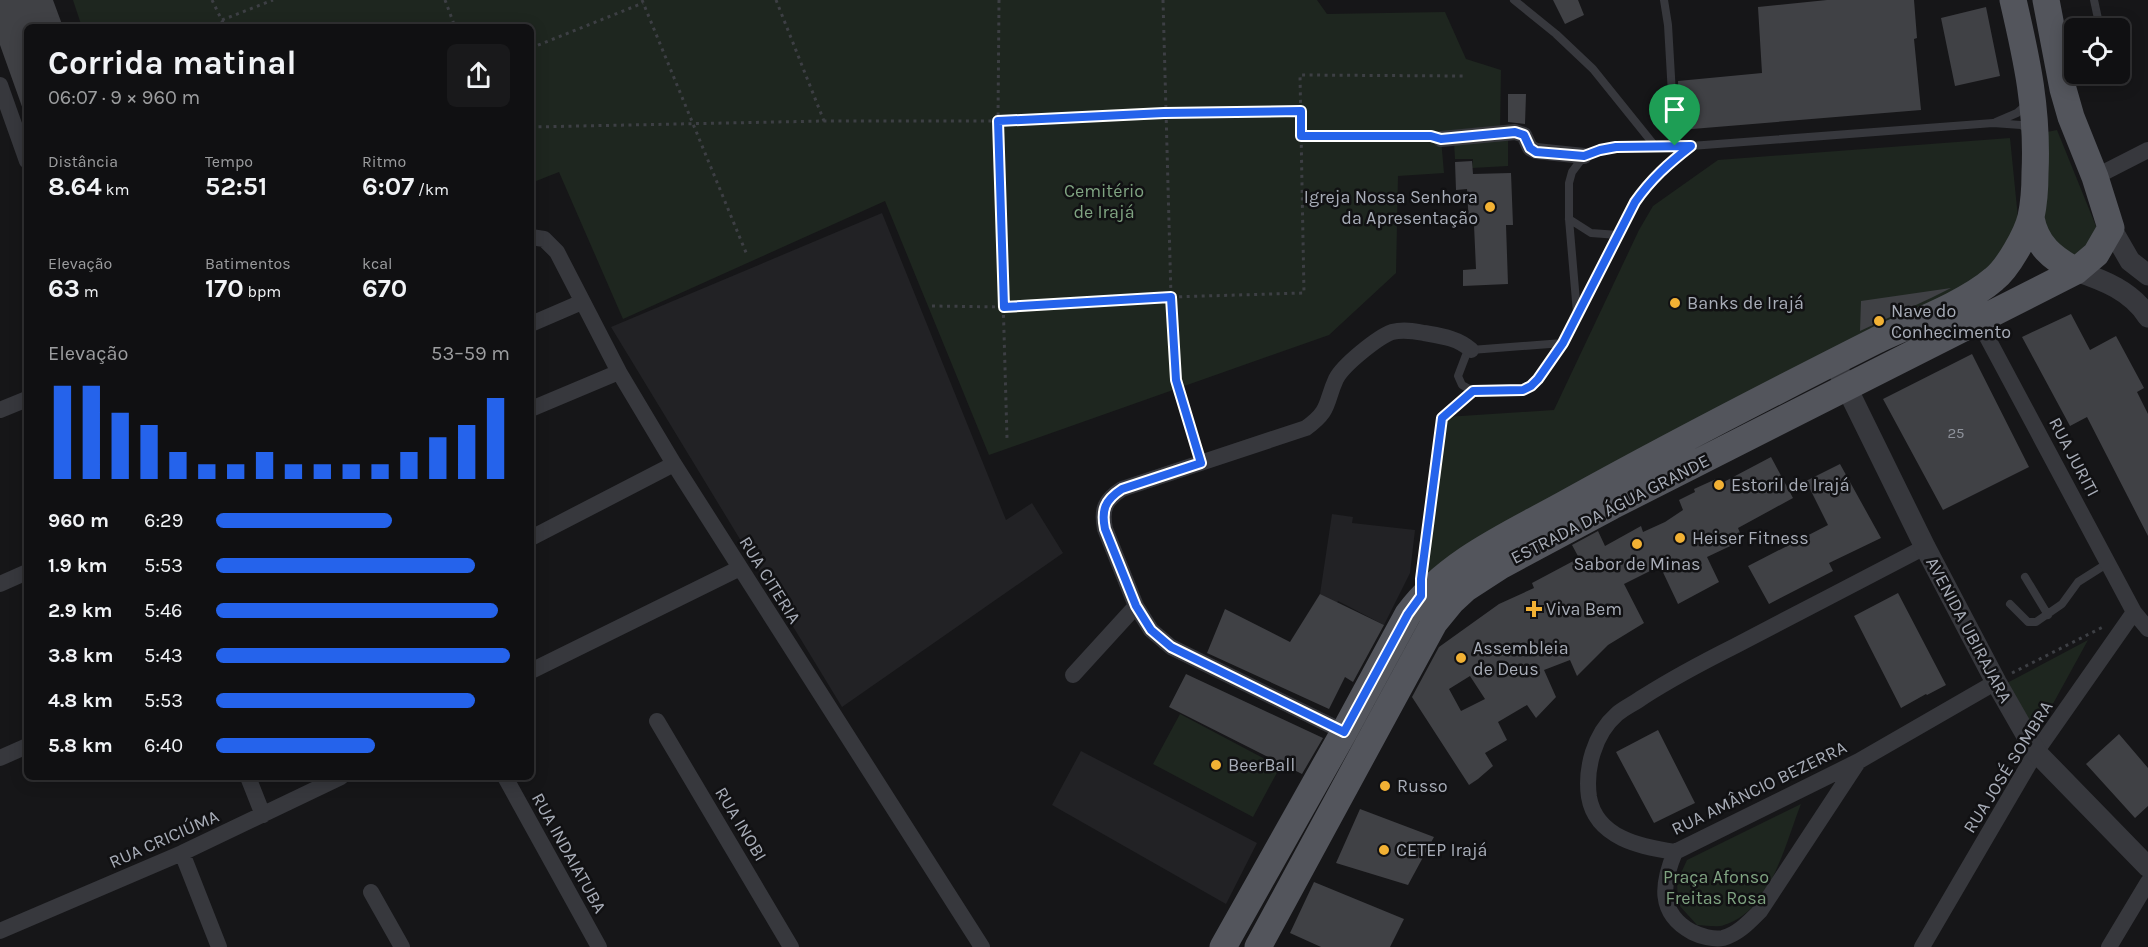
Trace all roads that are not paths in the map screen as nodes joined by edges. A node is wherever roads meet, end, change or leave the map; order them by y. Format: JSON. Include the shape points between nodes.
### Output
{"nodes":[{"id":1,"x":1514,"y":0,"type":"edge"},
{"id":2,"x":1664,"y":0,"type":"edge"},
{"id":3,"x":2013,"y":0,"type":"edge"},
{"id":4,"x":2046,"y":0,"type":"edge"},
{"id":5,"x":2094,"y":0,"type":"edge"},
{"id":6,"x":2098,"y":18,"type":"edge"},
{"id":7,"x":2064,"y":56,"type":"edge"},
{"id":8,"x":2072,"y":84,"type":"edge"},
{"id":9,"x":0,"y":85,"type":"edge"},
{"id":10,"x":2034,"y":98,"type":"junction"},
{"id":11,"x":1993,"y":123,"type":"junction"},
{"id":12,"x":2036,"y":134,"type":"junction"},
{"id":13,"x":1441,"y":139,"type":"road end"},
{"id":14,"x":1655,"y":146,"type":"junction"},
{"id":15,"x":1675,"y":146,"type":"junction"},
{"id":16,"x":1691,"y":146,"type":"junction"},
{"id":17,"x":2148,"y":150,"type":"edge"},
{"id":18,"x":24,"y":153,"type":"edge"},
{"id":19,"x":1584,"y":156,"type":"junction"},
{"id":20,"x":2095,"y":177,"type":"junction"},
{"id":21,"x":2031,"y":218,"type":"junction"},
{"id":22,"x":1569,"y":219,"type":"junction"},
{"id":23,"x":2111,"y":228,"type":"junction"},
{"id":24,"x":1618,"y":235,"type":"junction"},
{"id":25,"x":534,"y":237,"type":"edge"},
{"id":26,"x":2076,"y":271,"type":"junction"},
{"id":27,"x":2148,"y":276,"type":"edge"},
{"id":28,"x":2148,"y":283,"type":"edge"},
{"id":29,"x":582,"y":302,"type":"junction"},
{"id":30,"x":2142,"y":309,"type":"edge"},
{"id":31,"x":1577,"y":313,"type":"junction"},
{"id":32,"x":1979,"y":322,"type":"junction"},
{"id":33,"x":534,"y":323,"type":"edge"},
{"id":34,"x":1563,"y":343,"type":"junction"},
{"id":35,"x":1471,"y":350,"type":"junction"},
{"id":36,"x":1834,"y":363,"type":"junction"},
{"id":37,"x":619,"y":372,"type":"junction"},
{"id":38,"x":1847,"y":388,"type":"junction"},
{"id":39,"x":24,"y":400,"type":"edge"},
{"id":40,"x":534,"y":408,"type":"edge"},
{"id":41,"x":0,"y":410,"type":"edge"},
{"id":42,"x":1442,"y":418,"type":"road end"},
{"id":43,"x":674,"y":464,"type":"junction"},
{"id":44,"x":534,"y":536,"type":"edge"},
{"id":45,"x":1925,"y":547,"type":"junction"},
{"id":46,"x":2108,"y":563,"type":"junction"},
{"id":47,"x":740,"y":568,"type":"junction"},
{"id":48,"x":24,"y":573,"type":"edge"},
{"id":49,"x":2025,"y":577,"type":"dead end"},
{"id":50,"x":0,"y":584,"type":"edge"},
{"id":51,"x":1421,"y":596,"type":"junction"},
{"id":52,"x":2010,"y":604,"type":"dead end"},
{"id":53,"x":1136,"y":606,"type":"junction"},
{"id":54,"x":2134,"y":612,"type":"junction"},
{"id":55,"x":2048,"y":615,"type":"junction"},
{"id":56,"x":2148,"y":629,"type":"edge"},
{"id":57,"x":534,"y":670,"type":"edge"},
{"id":58,"x":1073,"y":675,"type":"dead end"},
{"id":59,"x":1996,"y":682,"type":"junction"},
{"id":60,"x":657,"y":721,"type":"dead end"},
{"id":61,"x":1344,"y":732,"type":"junction"},
{"id":62,"x":24,"y":747,"type":"edge"},
{"id":63,"x":2036,"y":752,"type":"junction"},
{"id":64,"x":0,"y":758,"type":"edge"},
{"id":65,"x":1859,"y":761,"type":"junction"},
{"id":66,"x":249,"y":780,"type":"edge"},
{"id":67,"x":336,"y":780,"type":"edge"},
{"id":68,"x":507,"y":780,"type":"edge"},
{"id":69,"x":263,"y":815,"type":"junction"},
{"id":70,"x":1675,"y":852,"type":"junction"},
{"id":71,"x":182,"y":853,"type":"junction"},
{"id":72,"x":2148,"y":867,"type":"edge"},
{"id":73,"x":2148,"y":882,"type":"edge"},
{"id":74,"x":371,"y":892,"type":"dead end"},
{"id":75,"x":0,"y":931,"type":"edge"},
{"id":76,"x":219,"y":947,"type":"edge"},
{"id":77,"x":402,"y":947,"type":"edge"},
{"id":78,"x":599,"y":947,"type":"edge"},
{"id":79,"x":791,"y":947,"type":"edge"},
{"id":80,"x":982,"y":947,"type":"edge"},
{"id":81,"x":1223,"y":947,"type":"edge"},
{"id":82,"x":1258,"y":947,"type":"edge"},
{"id":83,"x":1922,"y":947,"type":"edge"},
{"id":84,"x":2109,"y":947,"type":"edge"}],
"edges":[{"from":1,"to":14,"type":"lane","via":[[1593,69]]},
{"from":2,"to":15,"type":"lane"},
{"from":3,"to":10,"type":"main road"},
{"from":4,"to":7,"type":"main road"},
{"from":5,"to":6,"type":"lane"},
{"from":8,"to":20,"type":"main road","via":[[2071,117]]},
{"from":9,"to":18,"type":"street"},
{"from":10,"to":11,"type":"lane","via":[[2017,113]]},
{"from":10,"to":12,"type":"main road"},
{"from":11,"to":12,"type":"lane","via":[[2021,125]]},
{"from":11,"to":16,"type":"lane"},
{"from":12,"to":21,"type":"main road"},
{"from":13,"to":19,"type":"street","via":[[1515,132],[1524,135],[1536,152]]},
{"from":14,"to":15,"type":"lane"},
{"from":14,"to":19,"type":"lane","via":[[1616,147]]},
{"from":15,"to":16,"type":"lane"},
{"from":16,"to":24,"type":"lane","via":[[1648,183]]},
{"from":17,"to":20,"type":"street"},
{"from":19,"to":22,"type":"lane","via":[[1569,183]]},
{"from":20,"to":23,"type":"main road"},
{"from":21,"to":26,"type":"main road","via":[[2040,244]]},
{"from":21,"to":36,"type":"main road","name":"ESTRADA DA ÁGUA GRANDE","via":[[1996,278],[1978,291]]},
{"from":22,"to":24,"type":"lane","via":[[1591,233]]},
{"from":22,"to":31,"type":"lane"},
{"from":23,"to":26,"type":"main road","name":"ESTRADA DA ÁGUA GRANDE","via":[[2096,254]]},
{"from":23,"to":27,"type":"street","via":[[2130,261]]},
{"from":24,"to":31,"type":"lane"},
{"from":25,"to":29,"type":"street","name":"RUA CITERIA","via":[[544,239],[557,252]]},
{"from":26,"to":30,"type":"street","via":[[2113,285]]},
{"from":26,"to":32,"type":"main road","name":"ESTRADA DA ÁGUA GRANDE"},
{"from":28,"to":30,"type":"street"},
{"from":29,"to":33,"type":"street"},
{"from":29,"to":37,"type":"street","name":"RUA CITERIA"},
{"from":31,"to":34,"type":"lane"},
{"from":32,"to":38,"type":"main road","name":"ESTRADA DA ÁGUA GRANDE"},
{"from":32,"to":46,"type":"street","name":"RUA JURITI"},
{"from":34,"to":35,"type":"lane"},
{"from":34,"to":35,"type":"lane","via":[[1531,386],[1523,390],[1473,391],[1462,386],[1458,376]]},
{"from":35,"to":53,"type":"street","via":[[1448,337],[1405,330],[1391,332],[1345,366],[1336,378],[1328,406],[1306,428],[1112,495],[1102,516]]},
{"from":36,"to":38,"type":"street","name":"AVENIDA UBIRAJARA"},
{"from":36,"to":51,"type":"main road","name":"ESTRADA DA ÁGUA GRANDE","via":[[1643,460],[1467,558]]},
{"from":37,"to":40,"type":"street"},
{"from":37,"to":43,"type":"street","name":"RUA CITERIA"},
{"from":38,"to":45,"type":"street","name":"AVENIDA UBIRAJARA"},
{"from":38,"to":82,"type":"main road","name":"ESTRADA DA ÁGUA GRANDE","via":[[1612,506],[1512,560],[1452,601],[1434,623]]},
{"from":39,"to":41,"type":"street"},
{"from":42,"to":51,"type":"lane"},
{"from":43,"to":44,"type":"street"},
{"from":43,"to":47,"type":"street","name":"RUA CITERIA"},
{"from":45,"to":59,"type":"street","name":"AVENIDA UBIRAJARA"},
{"from":45,"to":70,"type":"street","name":"RUA AMÂNCIO BEZERRA","via":[[1672,678],[1615,715],[1598,740],[1588,765],[1590,802],[1604,826],[1625,840]]},
{"from":46,"to":54,"type":"street","name":"RUA JURITI"},
{"from":46,"to":55,"type":"lane","via":[[2078,582]]},
{"from":47,"to":57,"type":"street"},
{"from":47,"to":80,"type":"street","name":"RUA CITERIA"},
{"from":48,"to":50,"type":"street"},
{"from":49,"to":55,"type":"lane"},
{"from":51,"to":61,"type":"main road","name":"ESTRADA DA ÁGUA GRANDE"},
{"from":52,"to":55,"type":"lane","via":[[2028,622]]},
{"from":53,"to":58,"type":"street"},
{"from":53,"to":61,"type":"street","via":[[1151,630],[1171,647]]},
{"from":54,"to":56,"type":"street","name":"RUA JURITI"},
{"from":54,"to":63,"type":"street","name":"RUA JOSÉ SOMBRA"},
{"from":59,"to":63,"type":"street","name":"AVENIDA UBIRAJARA"},
{"from":59,"to":65,"type":"street","name":"RUA AMÂNCIO BEZERRA"},
{"from":60,"to":79,"type":"street","name":"RUA INOBI"},
{"from":61,"to":81,"type":"main road","name":"ESTRADA DA ÁGUA GRANDE"},
{"from":62,"to":64,"type":"street"},
{"from":63,"to":72,"type":"street","name":"AVENIDA UBIRAJARA"},
{"from":63,"to":83,"type":"street","name":"RUA JOSÉ SOMBRA"},
{"from":65,"to":70,"type":"street","name":"RUA AMÂNCIO BEZERRA"},
{"from":65,"to":70,"type":"street","via":[[1760,911],[1741,930],[1722,939],[1699,936],[1680,926],[1667,905],[1664,890]]},
{"from":66,"to":69,"type":"street"},
{"from":67,"to":69,"type":"street","name":"RUA CRICIÚMA"},
{"from":68,"to":78,"type":"street","name":"RUA INDAIATUBA"},
{"from":69,"to":71,"type":"street","name":"RUA CRICIÚMA"},
{"from":71,"to":75,"type":"street","name":"RUA CRICIÚMA"},
{"from":71,"to":76,"type":"street"},
{"from":73,"to":84,"type":"street"},
{"from":74,"to":77,"type":"street"}]}
